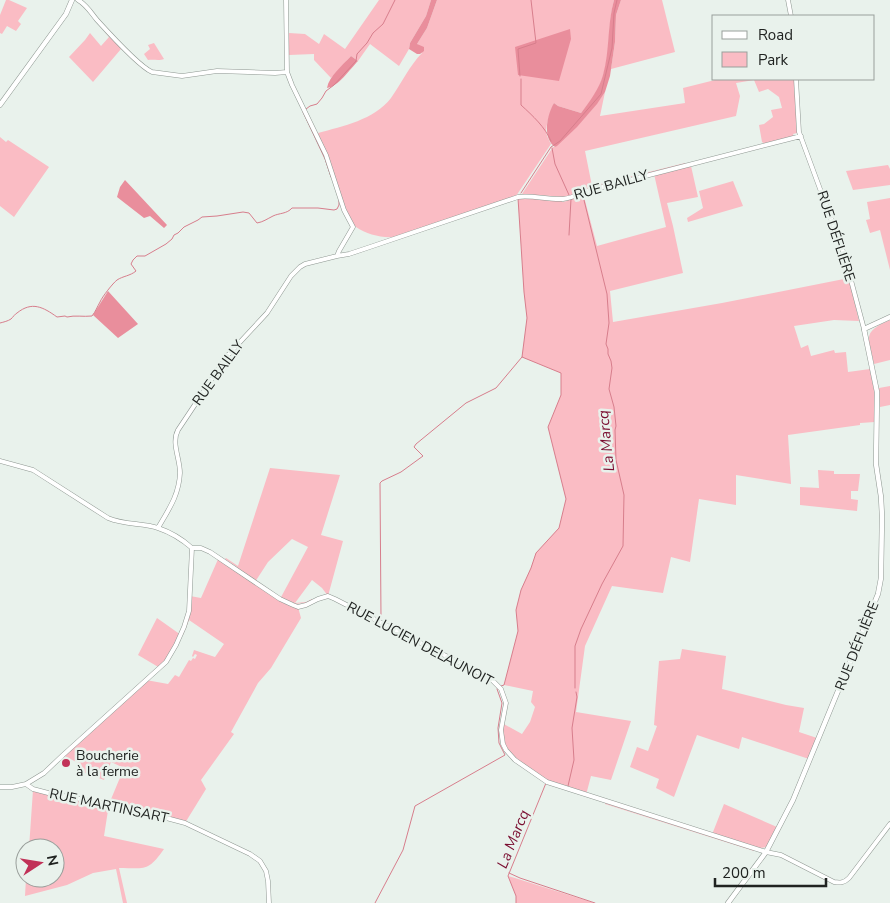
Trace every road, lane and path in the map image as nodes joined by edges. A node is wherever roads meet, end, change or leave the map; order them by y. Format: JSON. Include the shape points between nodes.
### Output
{"nodes":[{"id":1,"x":72,"y":0,"type":"edge"},
{"id":2,"x":78,"y":0,"type":"edge"},
{"id":3,"x":286,"y":0,"type":"edge"},
{"id":4,"x":788,"y":0,"type":"edge"},
{"id":5,"x":791,"y":15,"type":"edge"},
{"id":6,"x":287,"y":72,"type":"junction"},
{"id":7,"x":796,"y":80,"type":"edge"},
{"id":8,"x":0,"y":105,"type":"edge"},
{"id":9,"x":801,"y":136,"type":"junction"},
{"id":10,"x":337,"y":256,"type":"junction"},
{"id":11,"x":890,"y":317,"type":"edge"},
{"id":12,"x":864,"y":329,"type":"junction"},
{"id":13,"x":0,"y":460,"type":"edge"},
{"id":14,"x":158,"y":528,"type":"junction"},
{"id":15,"x":192,"y":548,"type":"junction"},
{"id":16,"x":26,"y":784,"type":"junction"},
{"id":17,"x":0,"y":787,"type":"edge"},
{"id":18,"x":890,"y":824,"type":"edge"},
{"id":19,"x":766,"y":852,"type":"junction"},
{"id":20,"x":269,"y":903,"type":"edge"},
{"id":21,"x":728,"y":903,"type":"edge"}],
"edges":[{"from":1,"to":8,"type":"street","via":[[66,14]]},
{"from":2,"to":6,"type":"street","via":[[148,71],[182,76],[217,71]]},
{"from":3,"to":6,"type":"street"},
{"from":4,"to":5,"type":"street"},
{"from":6,"to":10,"type":"street","via":[[326,155],[353,227]]},
{"from":7,"to":9,"type":"street","name":"RUE DÉFLIÈRE"},
{"from":9,"to":10,"type":"street","name":"RUE BAILLY","via":[[617,182],[570,198],[518,197],[370,248]]},
{"from":9,"to":12,"type":"street","name":"RUE DÉFLIÈRE","via":[[844,254]]},
{"from":10,"to":14,"type":"street","name":"RUE BAILLY","via":[[305,264],[296,270],[267,313],[228,356],[181,424],[174,439],[179,461],[178,486],[173,504]]},
{"from":11,"to":12,"type":"street"},
{"from":12,"to":19,"type":"street","name":"RUE DÉFLIÈRE","via":[[877,392],[876,464],[882,497],[878,594],[802,782]]},
{"from":13,"to":14,"type":"street","via":[[34,470],[112,519]]},
{"from":14,"to":15,"type":"street"},
{"from":15,"to":16,"type":"street","via":[[189,611],[172,653],[160,668],[44,773]]},
{"from":15,"to":19,"type":"street","name":"RUE LUCIEN DELAUNOIT","via":[[210,552],[292,605],[298,607],[328,596],[490,679],[501,689],[506,702],[501,737],[506,750],[547,782]]},
{"from":16,"to":17,"type":"street"},
{"from":16,"to":20,"type":"street","name":"RUE MARTINSART","via":[[52,794],[125,807],[185,823],[238,848],[260,861],[266,871]]},
{"from":18,"to":19,"type":"street","name":"RUE LUCIEN DELAUNOIT","via":[[844,882],[834,882],[785,857]]},
{"from":19,"to":21,"type":"street","name":"RUE DÉFLIÈRE"}]}
